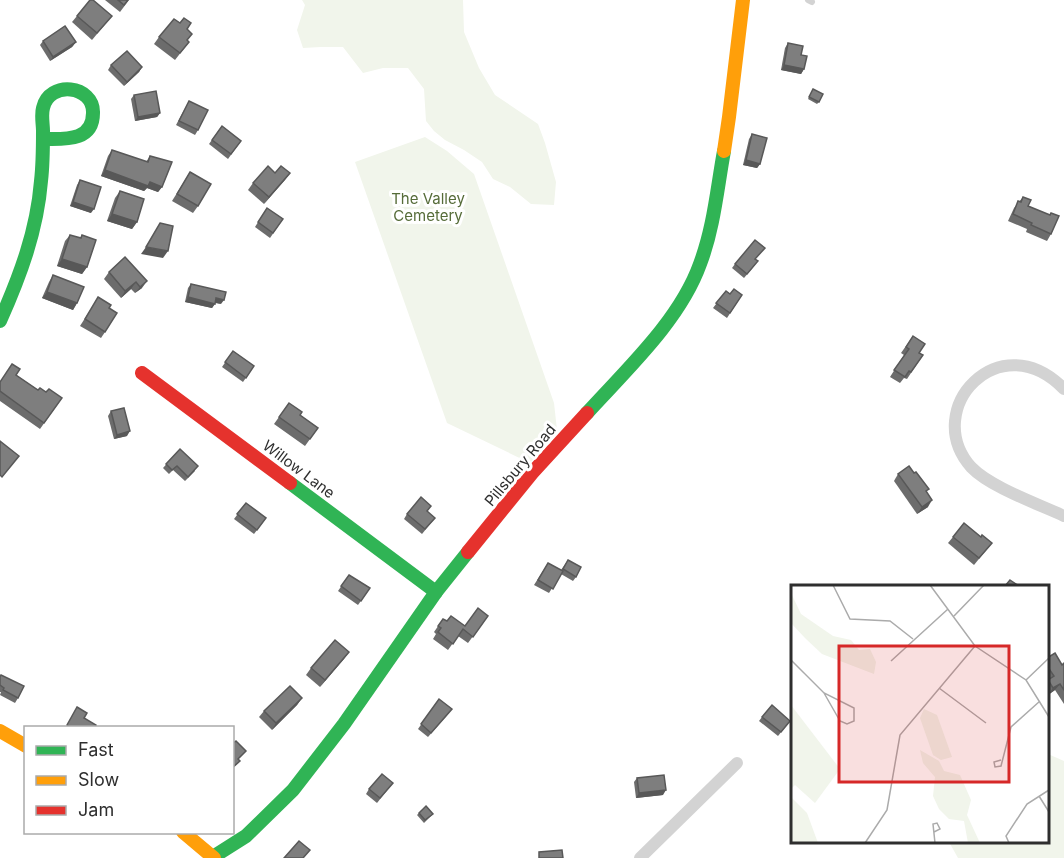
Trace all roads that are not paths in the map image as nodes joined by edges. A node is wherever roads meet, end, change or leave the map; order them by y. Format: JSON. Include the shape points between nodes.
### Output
{"nodes":[{"id":1,"x":742,"y":0,"type":"edge"},
{"id":2,"x":45,"y":139,"type":"dead end"},
{"id":3,"x":0,"y":321,"type":"edge"},
{"id":4,"x":142,"y":373,"type":"dead end"},
{"id":5,"x":1064,"y":389,"type":"edge"},
{"id":6,"x":1064,"y":516,"type":"edge"},
{"id":7,"x":436,"y":592,"type":"junction"},
{"id":8,"x":0,"y":731,"type":"edge"},
{"id":9,"x":24,"y":745,"type":"edge"},
{"id":10,"x":737,"y":763,"type":"dead end"},
{"id":11,"x":185,"y":834,"type":"edge"},
{"id":12,"x":214,"y":858,"type":"edge"},
{"id":13,"x":640,"y":858,"type":"edge"}],
"edges":[{"from":1,"to":7,"type":"street","name":"Pillsbury Road","via":[[711,229],[700,265],[683,299],[654,339],[532,473]]},
{"from":2,"to":3,"type":"street","via":[[32,236]]},
{"from":4,"to":7,"type":"street","name":"Willow Lane"},
{"from":5,"to":6,"type":"street","via":[[1037,369],[1012,364],[1000,367],[988,371],[969,387],[961,398],[955,422],[959,447],[973,469],[993,484]]},
{"from":7,"to":12,"type":"street","name":"Pillsbury Road","via":[[293,790],[246,836]]},
{"from":8,"to":9,"type":"street"},
{"from":10,"to":13,"type":"street"},
{"from":11,"to":12,"type":"street","name":"Pillsbury Road"}]}
